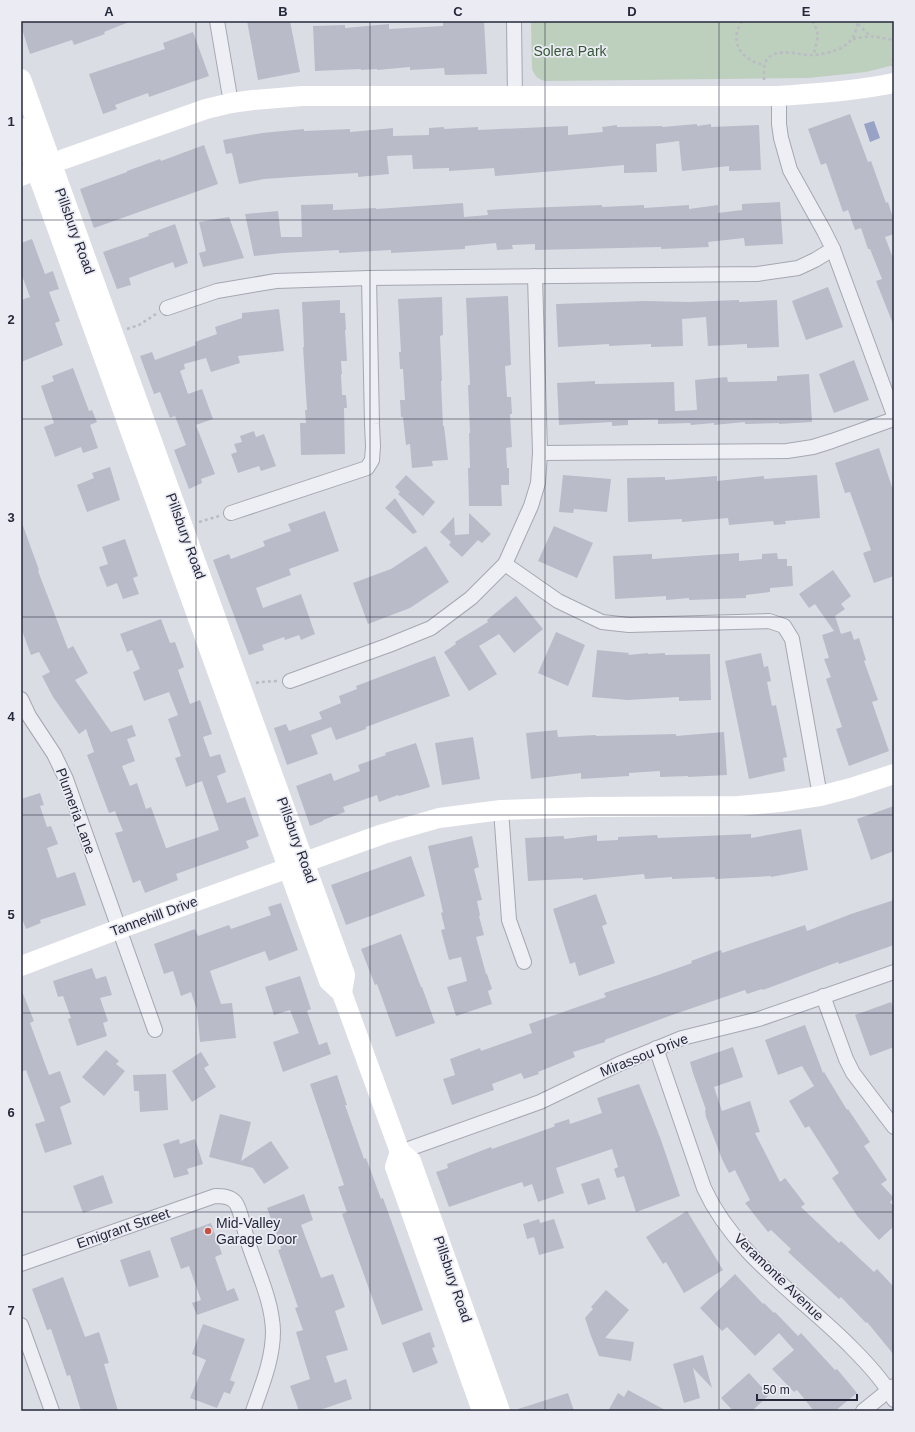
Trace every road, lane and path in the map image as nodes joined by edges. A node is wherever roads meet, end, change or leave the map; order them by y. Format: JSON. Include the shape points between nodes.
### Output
{"nodes":[{"id":1,"x":217,"y":21,"type":"edge"},
{"id":2,"x":514,"y":21,"type":"edge"},
{"id":3,"x":742,"y":21,"type":"edge"},
{"id":4,"x":812,"y":21,"type":"edge"},
{"id":5,"x":857,"y":22,"type":"edge"},
{"id":6,"x":870,"y":36,"type":"junction"},
{"id":7,"x":853,"y":39,"type":"junction"},
{"id":8,"x":894,"y":40,"type":"edge"},
{"id":9,"x":894,"y":52,"type":"edge"},
{"id":10,"x":814,"y":55,"type":"junction"},
{"id":11,"x":764,"y":65,"type":"junction"},
{"id":12,"x":894,"y":72,"type":"edge"},
{"id":13,"x":21,"y":79,"type":"edge"},
{"id":14,"x":894,"y":83,"type":"edge"},
{"id":15,"x":772,"y":96,"type":"junction"},
{"id":16,"x":515,"y":97,"type":"junction"},
{"id":17,"x":231,"y":103,"type":"junction"},
{"id":18,"x":21,"y":128,"type":"edge"},
{"id":19,"x":36,"y":170,"type":"edge"},
{"id":20,"x":833,"y":249,"type":"junction"},
{"id":21,"x":535,"y":276,"type":"junction"},
{"id":22,"x":369,"y":278,"type":"junction"},
{"id":23,"x":167,"y":308,"type":"joint"},
{"id":24,"x":113,"y":335,"type":"junction"},
{"id":25,"x":894,"y":415,"type":"edge"},
{"id":26,"x":894,"y":419,"type":"edge"},
{"id":27,"x":540,"y":453,"type":"junction"},
{"id":28,"x":231,"y":513,"type":"joint"},
{"id":29,"x":183,"y":528,"type":"junction"},
{"id":30,"x":505,"y":564,"type":"junction"},
{"id":31,"x":290,"y":681,"type":"joint"},
{"id":32,"x":242,"y":688,"type":"junction"},
{"id":33,"x":21,"y":699,"type":"edge"},
{"id":34,"x":894,"y":774,"type":"edge"},
{"id":35,"x":820,"y":796,"type":"junction"},
{"id":36,"x":501,"y":810,"type":"junction"},
{"id":37,"x":296,"y":865,"type":"junction"},
{"id":38,"x":119,"y":929,"type":"junction"},
{"id":39,"x":524,"y":962,"type":"dead end"},
{"id":40,"x":21,"y":966,"type":"edge"},
{"id":41,"x":894,"y":972,"type":"edge"},
{"id":42,"x":823,"y":996,"type":"junction"},
{"id":43,"x":155,"y":1030,"type":"dead end"},
{"id":44,"x":656,"y":1048,"type":"junction"},
{"id":45,"x":894,"y":1127,"type":"edge"},
{"id":46,"x":400,"y":1152,"type":"junction"},
{"id":47,"x":21,"y":1264,"type":"edge"},
{"id":48,"x":21,"y":1325,"type":"edge"},
{"id":49,"x":892,"y":1392,"type":"edge"},
{"id":50,"x":52,"y":1411,"type":"edge"},
{"id":51,"x":253,"y":1411,"type":"edge"},
{"id":52,"x":482,"y":1411,"type":"edge"},
{"id":53,"x":500,"y":1411,"type":"edge"},
{"id":54,"x":863,"y":1411,"type":"edge"}],
"edges":[{"from":1,"to":17,"type":"street"},
{"from":2,"to":16,"type":"street"},
{"from":3,"to":11,"type":"path","via":[[737,30],[738,47],[749,60]]},
{"from":4,"to":10,"type":"path","via":[[818,29]]},
{"from":5,"to":6,"type":"path"},
{"from":5,"to":7,"type":"path"},
{"from":6,"to":7,"type":"path"},
{"from":6,"to":8,"type":"path"},
{"from":7,"to":10,"type":"path","via":[[836,50]]},
{"from":9,"to":12,"type":"path"},
{"from":10,"to":11,"type":"path","via":[[779,52],[769,57]]},
{"from":11,"to":15,"type":"path"},
{"from":13,"to":19,"type":"street","name":"Pillsbury Road"},
{"from":14,"to":15,"type":"street","via":[[872,88]]},
{"from":15,"to":16,"type":"street"},
{"from":15,"to":20,"type":"street","via":[[790,170]]},
{"from":16,"to":17,"type":"street","via":[[302,96]]},
{"from":17,"to":19,"type":"street","via":[[206,109]]},
{"from":18,"to":19,"type":"street","name":"Pillsbury Road"},
{"from":19,"to":24,"type":"street","name":"Pillsbury Road"},
{"from":19,"to":37,"type":"street","name":"Pillsbury Road"},
{"from":20,"to":21,"type":"street","via":[[798,268],[756,274]]},
{"from":20,"to":25,"type":"street"},
{"from":21,"to":22,"type":"street"},
{"from":21,"to":27,"type":"street"},
{"from":22,"to":23,"type":"street","via":[[276,281],[217,291]]},
{"from":22,"to":28,"type":"street","via":[[372,460],[367,468]]},
{"from":23,"to":24,"type":"path","via":[[139,325]]},
{"from":24,"to":29,"type":"street","name":"Pillsbury Road"},
{"from":26,"to":27,"type":"street","via":[[813,447],[787,451]]},
{"from":27,"to":30,"type":"street","via":[[538,483],[531,506]]},
{"from":28,"to":29,"type":"path"},
{"from":29,"to":32,"type":"street","name":"Pillsbury Road"},
{"from":30,"to":31,"type":"street","via":[[471,598],[431,628]]},
{"from":30,"to":35,"type":"street","via":[[558,602],[602,622],[629,625],[769,621],[784,626],[792,639]]},
{"from":31,"to":32,"type":"path","via":[[260,682]]},
{"from":32,"to":37,"type":"street","name":"Pillsbury Road"},
{"from":33,"to":38,"type":"street","name":"Plumeria Lane","via":[[66,779]]},
{"from":34,"to":35,"type":"street","name":"Tannehill Drive"},
{"from":35,"to":36,"type":"street","name":"Tannehill Drive","via":[[738,806]]},
{"from":36,"to":37,"type":"street","name":"Tannehill Drive","via":[[439,818],[383,834]]},
{"from":36,"to":39,"type":"street","via":[[510,920]]},
{"from":37,"to":38,"type":"street","name":"Tannehill Drive"},
{"from":37,"to":46,"type":"street","name":"Pillsbury Road","via":[[329,981],[342,993]]},
{"from":38,"to":40,"type":"street","name":"Tannehill Drive"},
{"from":38,"to":43,"type":"street","name":"Plumeria Lane"},
{"from":41,"to":42,"type":"street","name":"Mirassou Drive"},
{"from":42,"to":44,"type":"street","name":"Mirassou Drive"},
{"from":42,"to":45,"type":"street","via":[[853,1073]]},
{"from":44,"to":46,"type":"street","name":"Mirassou Drive","via":[[540,1102]]},
{"from":44,"to":49,"type":"street","name":"Veramonte Avenue","via":[[704,1188],[726,1226],[745,1249],[841,1337]]},
{"from":46,"to":52,"type":"street","name":"Pillsbury Road","via":[[395,1167]]},
{"from":46,"to":53,"type":"street","name":"Pillsbury Road","via":[[411,1161]]},
{"from":47,"to":51,"type":"street","name":"Emigrant Street","via":[[215,1196],[225,1196],[234,1201],[270,1308],[272,1331],[267,1371]]},
{"from":48,"to":50,"type":"street"},
{"from":49,"to":54,"type":"street"}]}
